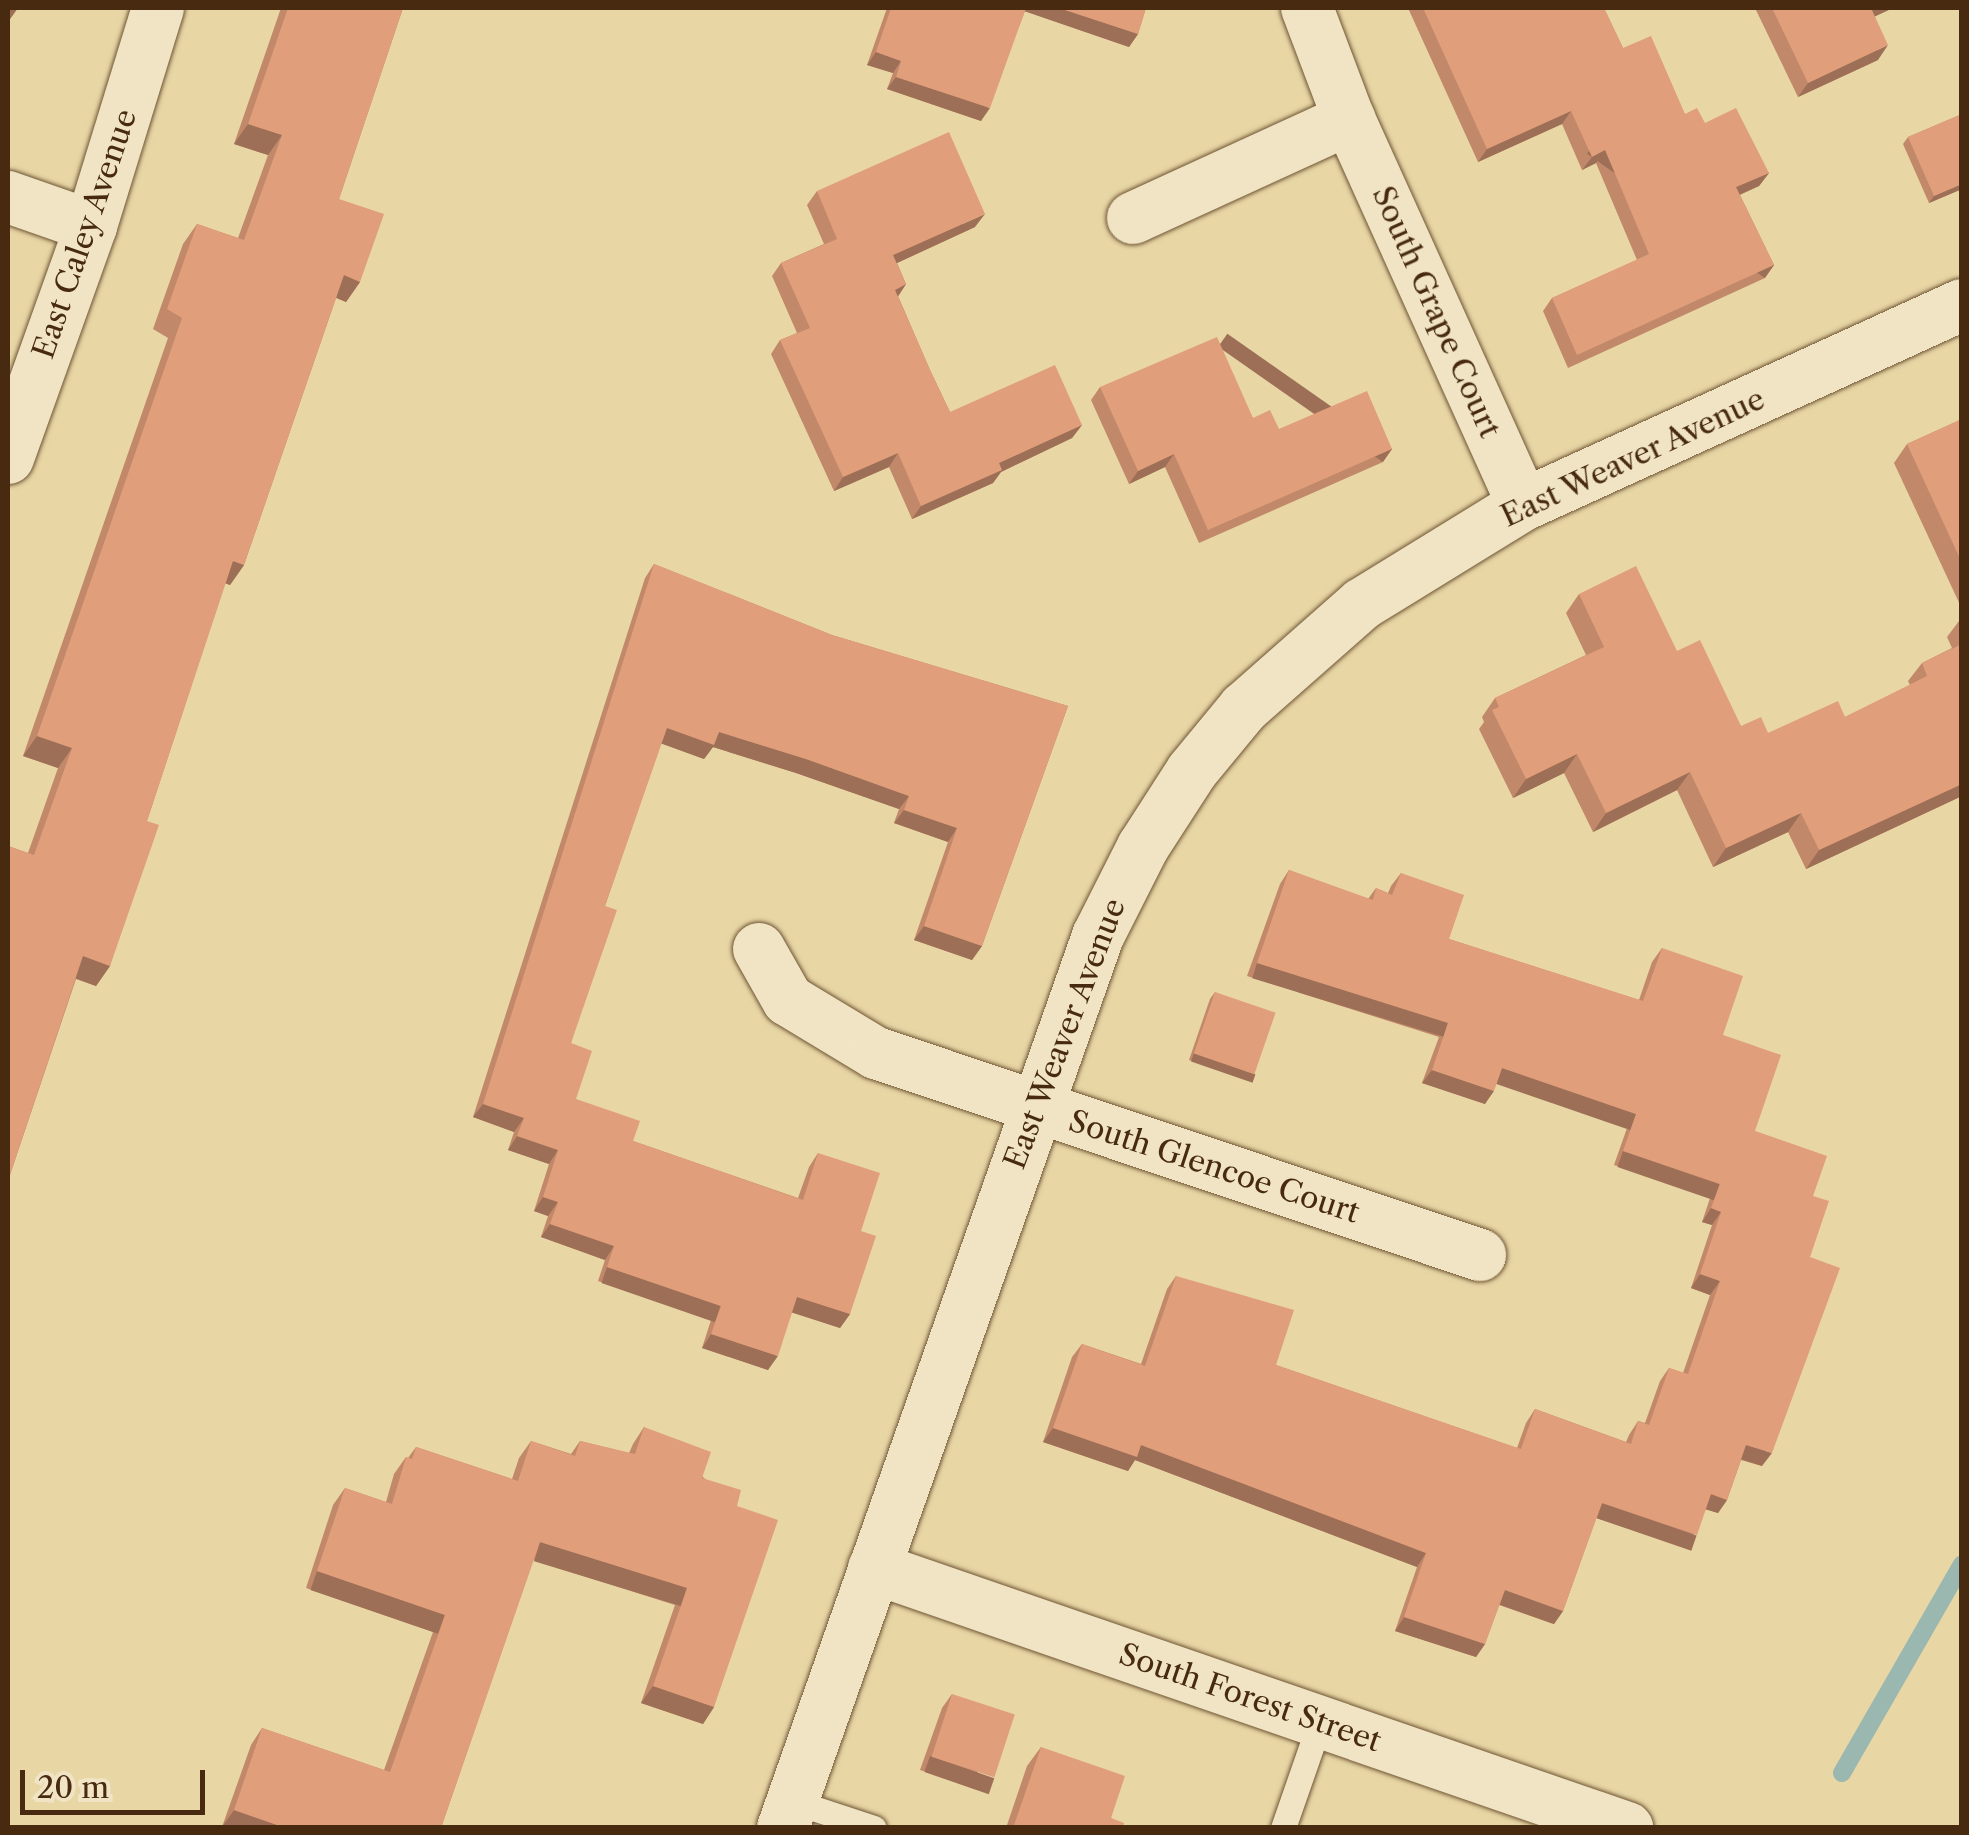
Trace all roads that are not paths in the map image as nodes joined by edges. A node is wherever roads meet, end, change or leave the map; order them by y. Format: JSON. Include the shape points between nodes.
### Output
{"nodes":[{"id":1,"x":158,"y":8,"type":"edge"},
{"id":2,"x":1307,"y":8,"type":"edge"},
{"id":3,"x":1349,"y":119,"type":"junction"},
{"id":4,"x":8,"y":197,"type":"edge"},
{"id":5,"x":1133,"y":218,"type":"dead end"},
{"id":6,"x":91,"y":226,"type":"junction"},
{"id":7,"x":1962,"y":305,"type":"edge"},
{"id":8,"x":8,"y":458,"type":"edge"},
{"id":9,"x":1524,"y":505,"type":"junction"},
{"id":10,"x":760,"y":950,"type":"dead end"},
{"id":11,"x":1033,"y":1108,"type":"junction"},
{"id":12,"x":1480,"y":1254,"type":"dead end"},
{"id":13,"x":874,"y":1568,"type":"junction"},
{"id":14,"x":1320,"y":1722,"type":"junction"},
{"id":15,"x":788,"y":1814,"type":"edge"},
{"id":16,"x":874,"y":1828,"type":"edge"},
{"id":17,"x":1284,"y":1828,"type":"edge"},
{"id":18,"x":1626,"y":1828,"type":"edge"}],
"edges":[{"from":1,"to":6,"type":"street","name":"East Caley Avenue"},
{"from":2,"to":3,"type":"street","name":"South Grape Court"},
{"from":3,"to":5,"type":"street"},
{"from":3,"to":9,"type":"street","name":"South Grape Court"},
{"from":4,"to":6,"type":"street"},
{"from":6,"to":8,"type":"street","name":"East Caley Avenue"},
{"from":7,"to":9,"type":"street","name":"East Weaver Avenue"},
{"from":9,"to":11,"type":"street","name":"East Weaver Avenue","via":[[1362,604],[1244,708],[1192,771],[1098,936]]},
{"from":10,"to":11,"type":"street","name":"South Glencoe Court","via":[[788,1000],[820,1025],[876,1053]]},
{"from":11,"to":12,"type":"street","name":"South Glencoe Court"},
{"from":11,"to":13,"type":"street","name":"East Weaver Avenue"},
{"from":13,"to":14,"type":"street","name":"South Forest Street"},
{"from":13,"to":15,"type":"street","name":"East Weaver Avenue"},
{"from":14,"to":17,"type":"lane"},
{"from":14,"to":18,"type":"street","name":"South Forest Street"},
{"from":15,"to":16,"type":"lane"}]}
